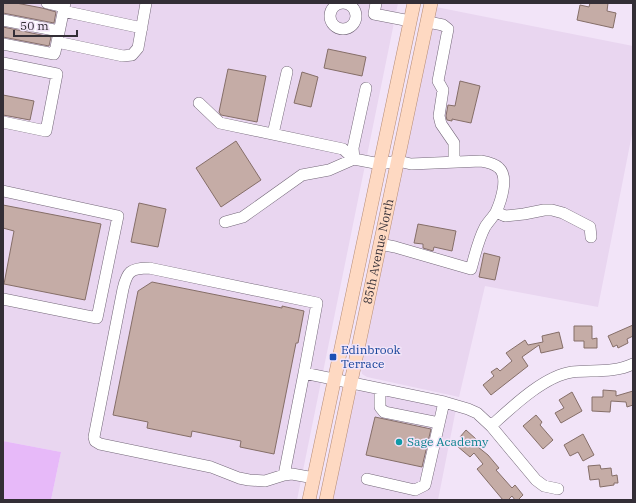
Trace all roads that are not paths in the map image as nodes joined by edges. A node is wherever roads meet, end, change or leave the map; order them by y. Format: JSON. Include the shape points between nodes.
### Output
{"nodes":[{"id":1,"x":46,"y":3,"type":"edge"},
{"id":2,"x":146,"y":3,"type":"edge"},
{"id":3,"x":376,"y":3,"type":"edge"},
{"id":4,"x":414,"y":3,"type":"edge"},
{"id":5,"x":431,"y":3,"type":"edge"},
{"id":6,"x":64,"y":7,"type":"edge"},
{"id":7,"x":374,"y":14,"type":"junction"},
{"id":8,"x":356,"y":15,"type":"dead end"},
{"id":9,"x":3,"y":20,"type":"edge"},
{"id":10,"x":410,"y":21,"type":"junction"},
{"id":11,"x":428,"y":22,"type":"junction"},
{"id":12,"x":142,"y":28,"type":"junction"},
{"id":13,"x":58,"y":37,"type":"junction"},
{"id":14,"x":3,"y":44,"type":"edge"},
{"id":15,"x":3,"y":63,"type":"edge"},
{"id":16,"x":287,"y":72,"type":"dead end"},
{"id":17,"x":366,"y":88,"type":"dead end"},
{"id":18,"x":199,"y":103,"type":"dead end"},
{"id":19,"x":3,"y":122,"type":"edge"},
{"id":20,"x":273,"y":134,"type":"junction"},
{"id":21,"x":354,"y":159,"type":"junction"},
{"id":22,"x":398,"y":161,"type":"junction"},
{"id":23,"x":454,"y":162,"type":"junction"},
{"id":24,"x":380,"y":164,"type":"junction"},
{"id":25,"x":3,"y":192,"type":"edge"},
{"id":26,"x":496,"y":212,"type":"junction"},
{"id":27,"x":225,"y":222,"type":"dead end"},
{"id":28,"x":591,"y":237,"type":"dead end"},
{"id":29,"x":380,"y":244,"type":"junction"},
{"id":30,"x":3,"y":299,"type":"edge"},
{"id":31,"x":633,"y":364,"type":"edge"},
{"id":32,"x":304,"y":373,"type":"junction"},
{"id":33,"x":334,"y":379,"type":"junction"},
{"id":34,"x":351,"y":382,"type":"junction"},
{"id":35,"x":380,"y":389,"type":"junction"},
{"id":36,"x":444,"y":402,"type":"junction"},
{"id":37,"x":439,"y":423,"type":"junction"},
{"id":38,"x":491,"y":426,"type":"junction"},
{"id":39,"x":284,"y":475,"type":"junction"},
{"id":40,"x":314,"y":478,"type":"junction"},
{"id":41,"x":367,"y":479,"type":"dead end"},
{"id":42,"x":558,"y":489,"type":"dead end"},
{"id":43,"x":309,"y":500,"type":"edge"},
{"id":44,"x":326,"y":500,"type":"edge"}],
"edges":[{"from":1,"to":6,"type":"street"},
{"from":2,"to":12,"type":"street"},
{"from":3,"to":7,"type":"street"},
{"from":4,"to":10,"type":"main road","name":"85th Avenue North"},
{"from":5,"to":11,"type":"main road","name":"85th Avenue North"},
{"from":6,"to":12,"type":"street"},
{"from":6,"to":13,"type":"street"},
{"from":7,"to":8,"type":"street"},
{"from":7,"to":10,"type":"street"},
{"from":9,"to":13,"type":"street"},
{"from":10,"to":24,"type":"main road","name":"85th Avenue North"},
{"from":11,"to":22,"type":"main road","name":"85th Avenue North"},
{"from":11,"to":23,"type":"street","via":[[443,25],[448,29],[438,81],[443,90],[441,124],[454,144]]},
{"from":12,"to":13,"type":"street","via":[[138,48],[132,55],[123,56]]},
{"from":13,"to":14,"type":"street","via":[[54,54]]},
{"from":15,"to":19,"type":"street","via":[[57,74],[46,131]]},
{"from":16,"to":20,"type":"street"},
{"from":17,"to":21,"type":"street","via":[[353,148]]},
{"from":18,"to":20,"type":"street","via":[[220,123]]},
{"from":20,"to":21,"type":"street","via":[[343,149]]},
{"from":21,"to":24,"type":"street"},
{"from":21,"to":27,"type":"street","via":[[329,170],[302,175],[243,217]]},
{"from":22,"to":23,"type":"street","via":[[411,164]]},
{"from":22,"to":24,"type":"street"},
{"from":22,"to":29,"type":"main road","name":"85th Avenue North"},
{"from":23,"to":26,"type":"street","via":[[482,161],[500,168],[504,184]]},
{"from":24,"to":33,"type":"main road","name":"85th Avenue North"},
{"from":25,"to":30,"type":"street","via":[[118,216],[97,318]]},
{"from":26,"to":28,"type":"street","via":[[505,216],[552,210],[590,227]]},
{"from":26,"to":29,"type":"street","via":[[485,228],[471,268]]},
{"from":29,"to":34,"type":"main road","name":"85th Avenue North"},
{"from":31,"to":38,"type":"street","via":[[616,369],[571,372],[558,376],[535,389]]},
{"from":32,"to":33,"type":"street"},
{"from":32,"to":39,"type":"street"},
{"from":32,"to":39,"type":"street","via":[[317,303],[149,268],[135,269],[126,277],[95,441],[211,467],[249,480],[265,481]]},
{"from":33,"to":34,"type":"street"},
{"from":33,"to":40,"type":"main road","name":"85th Avenue North"},
{"from":34,"to":35,"type":"street"},
{"from":34,"to":44,"type":"main road","name":"85th Avenue North"},
{"from":35,"to":36,"type":"street"},
{"from":35,"to":37,"type":"street","via":[[380,407],[384,412]]},
{"from":36,"to":37,"type":"street"},
{"from":36,"to":38,"type":"street","via":[[477,413]]},
{"from":37,"to":41,"type":"street","via":[[425,485],[415,490]]},
{"from":38,"to":42,"type":"street","via":[[536,480],[544,486]]},
{"from":39,"to":40,"type":"street"},
{"from":40,"to":43,"type":"main road","name":"85th Avenue North"}]}
